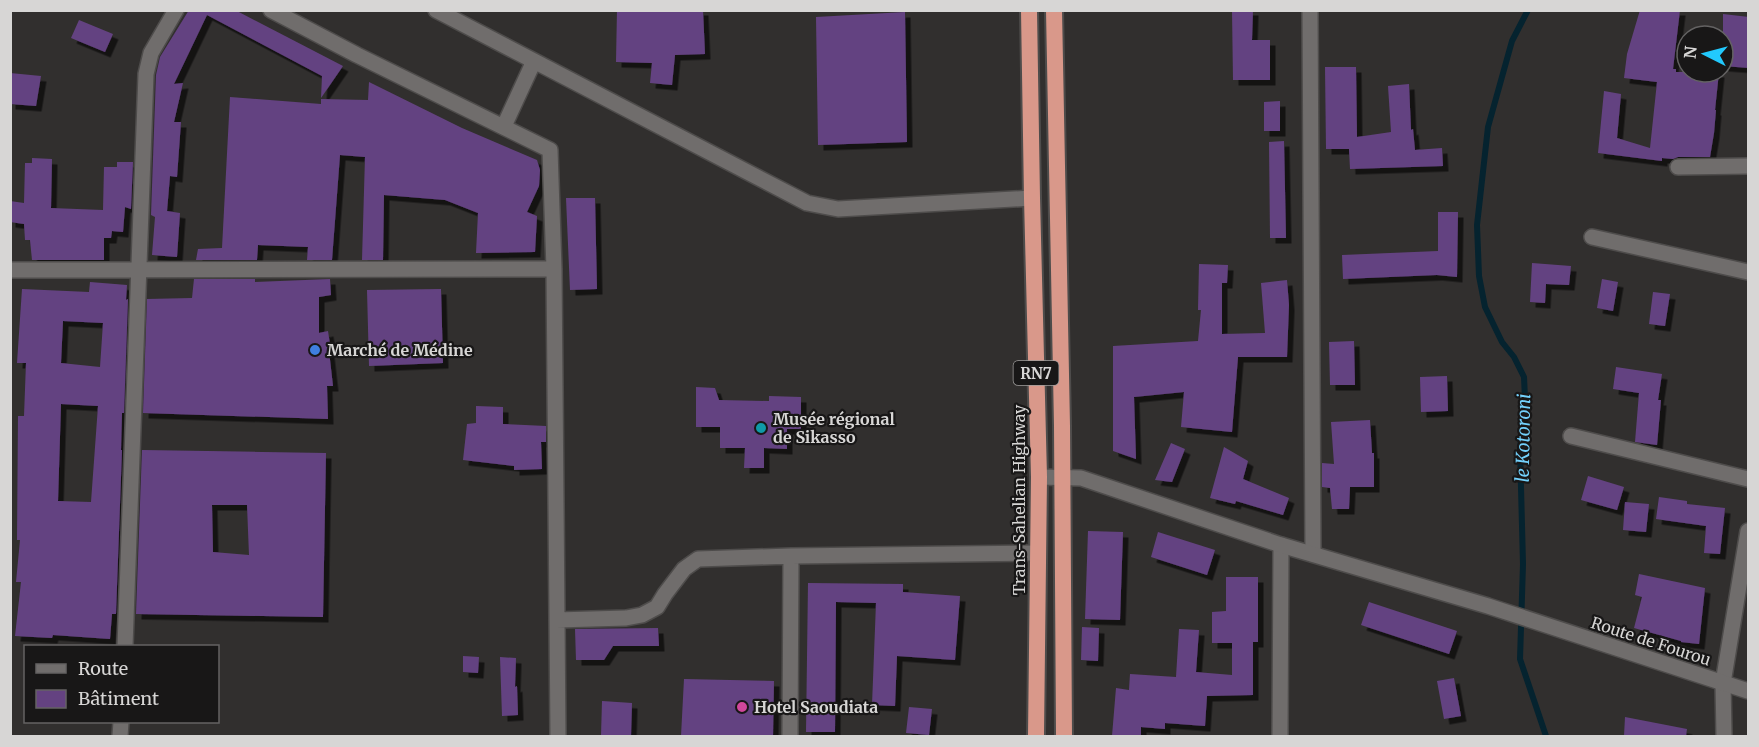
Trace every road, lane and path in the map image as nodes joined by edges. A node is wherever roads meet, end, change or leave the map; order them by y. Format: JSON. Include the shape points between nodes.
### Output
{"nodes":[{"id":1,"x":176,"y":10,"type":"edge"},
{"id":2,"x":271,"y":10,"type":"edge"},
{"id":3,"x":436,"y":10,"type":"edge"},
{"id":4,"x":1029,"y":10,"type":"edge"},
{"id":5,"x":1054,"y":10,"type":"edge"},
{"id":6,"x":1310,"y":10,"type":"edge"},
{"id":7,"x":534,"y":61,"type":"junction"},
{"id":8,"x":504,"y":126,"type":"junction"},
{"id":9,"x":1749,"y":166,"type":"edge"},
{"id":10,"x":1678,"y":167,"type":"dead end"},
{"id":11,"x":1032,"y":198,"type":"junction"},
{"id":12,"x":1592,"y":237,"type":"dead end"},
{"id":13,"x":554,"y":269,"type":"junction"},
{"id":14,"x":10,"y":270,"type":"edge"},
{"id":15,"x":140,"y":271,"type":"junction"},
{"id":16,"x":1749,"y":272,"type":"edge"},
{"id":17,"x":1571,"y":436,"type":"dead end"},
{"id":18,"x":1039,"y":477,"type":"junction"},
{"id":19,"x":1062,"y":477,"type":"junction"},
{"id":20,"x":1749,"y":479,"type":"edge"},
{"id":21,"x":1749,"y":531,"type":"edge"},
{"id":22,"x":1281,"y":545,"type":"junction"},
{"id":23,"x":1038,"y":554,"type":"junction"},
{"id":24,"x":1313,"y":554,"type":"junction"},
{"id":25,"x":791,"y":556,"type":"junction"},
{"id":26,"x":557,"y":620,"type":"junction"},
{"id":27,"x":125,"y":645,"type":"edge"},
{"id":28,"x":1724,"y":683,"type":"junction"},
{"id":29,"x":1749,"y":692,"type":"edge"},
{"id":30,"x":558,"y":736,"type":"edge"},
{"id":31,"x":790,"y":736,"type":"edge"},
{"id":32,"x":1036,"y":736,"type":"edge"},
{"id":33,"x":1064,"y":736,"type":"edge"},
{"id":34,"x":1280,"y":736,"type":"edge"},
{"id":35,"x":1724,"y":736,"type":"edge"}],
"edges":[{"from":1,"to":15,"type":"street","via":[[151,53],[146,74]]},
{"from":2,"to":8,"type":"street"},
{"from":3,"to":7,"type":"street"},
{"from":4,"to":11,"type":"highway","name":"Trans-Sahelian Highway","number":"RN7"},
{"from":5,"to":19,"type":"highway","number":"RN7"},
{"from":6,"to":24,"type":"street"},
{"from":7,"to":8,"type":"street"},
{"from":7,"to":11,"type":"street","via":[[807,203],[838,209]]},
{"from":8,"to":13,"type":"street","via":[[550,150]]},
{"from":9,"to":10,"type":"street"},
{"from":11,"to":18,"type":"highway","name":"Trans-Sahelian Highway","number":"RN7"},
{"from":12,"to":16,"type":"street"},
{"from":13,"to":15,"type":"street"},
{"from":13,"to":26,"type":"street"},
{"from":14,"to":15,"type":"street"},
{"from":15,"to":27,"type":"street"},
{"from":17,"to":20,"type":"street"},
{"from":18,"to":19,"type":"street","name":"Route de Fourou"},
{"from":18,"to":23,"type":"highway","name":"Trans-Sahelian Highway","number":"RN7"},
{"from":19,"to":22,"type":"street","name":"Route de Fourou","via":[[1082,478]]},
{"from":19,"to":33,"type":"highway","number":"RN7"},
{"from":21,"to":28,"type":"street"},
{"from":22,"to":24,"type":"street","name":"Route de Fourou"},
{"from":22,"to":34,"type":"street"},
{"from":23,"to":25,"type":"street"},
{"from":23,"to":32,"type":"highway","name":"Trans-Sahelian Highway","number":"RN7"},
{"from":24,"to":28,"type":"street","name":"Route de Fourou"},
{"from":25,"to":26,"type":"street","via":[[698,559],[684,569],[657,607],[642,615]]},
{"from":25,"to":31,"type":"street"},
{"from":26,"to":30,"type":"street"},
{"from":28,"to":29,"type":"street","name":"Route de Fourou"},
{"from":28,"to":35,"type":"street"}]}
